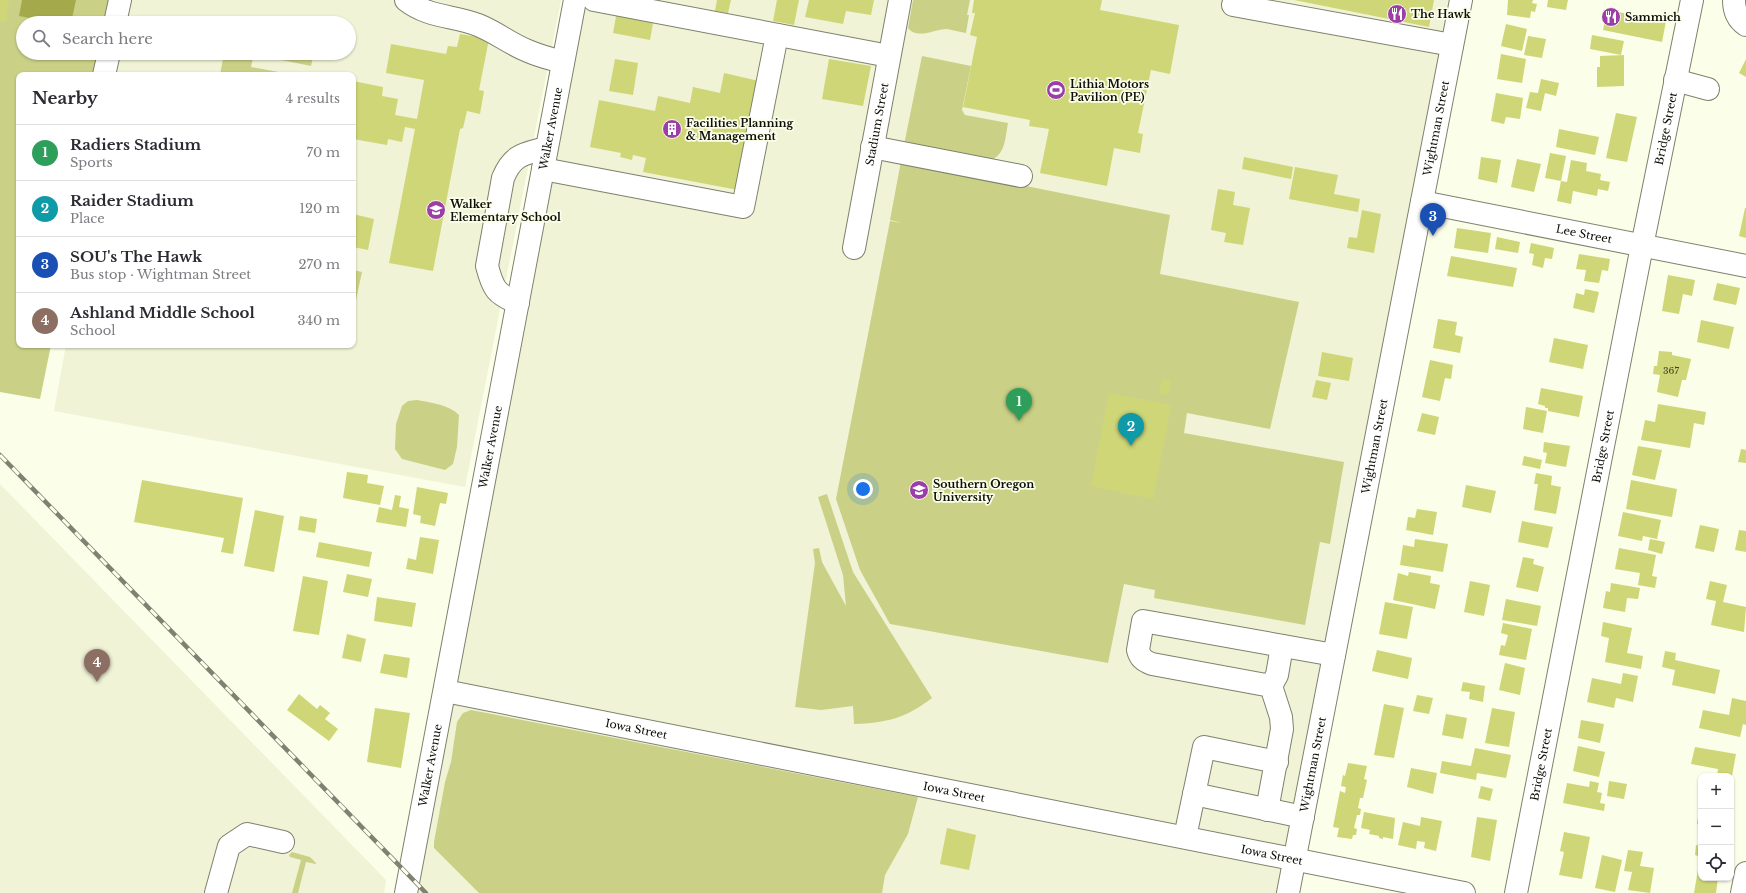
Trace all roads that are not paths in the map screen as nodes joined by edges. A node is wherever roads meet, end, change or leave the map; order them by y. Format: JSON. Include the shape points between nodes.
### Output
{"nodes":[{"id":1,"x":120,"y":0,"type":"edge"},
{"id":2,"x":406,"y":0,"type":"edge"},
{"id":3,"x":575,"y":0,"type":"edge"},
{"id":4,"x":594,"y":0,"type":"edge"},
{"id":5,"x":900,"y":0,"type":"edge"},
{"id":6,"x":1461,"y":0,"type":"edge"},
{"id":7,"x":1692,"y":0,"type":"edge"},
{"id":8,"x":1734,"y":0,"type":"edge"},
{"id":9,"x":1233,"y":5,"type":"dead end"},
{"id":10,"x":117,"y":16,"type":"edge"},
{"id":11,"x":1746,"y":25,"type":"edge"},
{"id":12,"x":776,"y":35,"type":"junction"},
{"id":13,"x":1452,"y":45,"type":"junction"},
{"id":14,"x":889,"y":56,"type":"junction"},
{"id":15,"x":107,"y":60,"type":"edge"},
{"id":16,"x":563,"y":62,"type":"junction"},
{"id":17,"x":105,"y":72,"type":"edge"},
{"id":18,"x":1675,"y":80,"type":"junction"},
{"id":19,"x":1708,"y":89,"type":"dead end"},
{"id":20,"x":872,"y":147,"type":"junction"},
{"id":21,"x":544,"y":158,"type":"junction"},
{"id":22,"x":1021,"y":176,"type":"dead end"},
{"id":23,"x":1422,"y":202,"type":"junction"},
{"id":24,"x":1642,"y":246,"type":"junction"},
{"id":25,"x":854,"y":248,"type":"dead end"},
{"id":26,"x":1746,"y":266,"type":"edge"},
{"id":27,"x":518,"y":303,"type":"junction"},
{"id":28,"x":1282,"y":646,"type":"junction"},
{"id":29,"x":1334,"y":655,"type":"junction"},
{"id":30,"x":1271,"y":686,"type":"junction"},
{"id":31,"x":445,"y":691,"type":"junction"},
{"id":32,"x":1276,"y":762,"type":"junction"},
{"id":33,"x":1194,"y":794,"type":"junction"},
{"id":34,"x":1267,"y":810,"type":"junction"},
{"id":35,"x":1303,"y":817,"type":"junction"},
{"id":36,"x":1185,"y":837,"type":"junction"},
{"id":37,"x":283,"y":842,"type":"dead end"},
{"id":38,"x":1295,"y":860,"type":"junction"},
{"id":39,"x":1746,"y":873,"type":"edge"},
{"id":40,"x":216,"y":893,"type":"edge"},
{"id":41,"x":406,"y":893,"type":"edge"},
{"id":42,"x":1288,"y":893,"type":"edge"},
{"id":43,"x":1464,"y":893,"type":"edge"},
{"id":44,"x":1516,"y":893,"type":"edge"},
{"id":45,"x":1742,"y":893,"type":"edge"}],
"edges":[{"from":1,"to":10,"type":"street"},
{"from":2,"to":16,"type":"street","via":[[430,14],[476,24],[528,51]]},
{"from":3,"to":16,"type":"street","name":"Walker Avenue"},
{"from":4,"to":12,"type":"street"},
{"from":5,"to":14,"type":"street","name":"Stadium Street"},
{"from":6,"to":13,"type":"street","name":"Wightman Street"},
{"from":7,"to":18,"type":"street","name":"Bridge Street"},
{"from":8,"to":11,"type":"street","via":[[1734,11]]},
{"from":9,"to":13,"type":"street"},
{"from":12,"to":14,"type":"street"},
{"from":12,"to":21,"type":"street","via":[[743,208]]},
{"from":13,"to":23,"type":"street","name":"Wightman Street"},
{"from":14,"to":20,"type":"street","name":"Stadium Street"},
{"from":15,"to":17,"type":"street"},
{"from":16,"to":21,"type":"street","name":"Walker Avenue"},
{"from":18,"to":19,"type":"street"},
{"from":18,"to":24,"type":"street","name":"Bridge Street"},
{"from":20,"to":22,"type":"street"},
{"from":20,"to":25,"type":"street","name":"Stadium Street"},
{"from":21,"to":27,"type":"street","name":"Walker Avenue"},
{"from":21,"to":27,"type":"street","via":[[521,155],[508,166],[487,266],[497,292]]},
{"from":23,"to":24,"type":"street","name":"Lee Street"},
{"from":23,"to":29,"type":"street","name":"Wightman Street"},
{"from":24,"to":26,"type":"street","name":"Lee Street"},
{"from":24,"to":44,"type":"street","name":"Bridge Street"},
{"from":27,"to":31,"type":"street","name":"Walker Avenue"},
{"from":28,"to":29,"type":"street"},
{"from":28,"to":30,"type":"street","via":[[1277,675]]},
{"from":28,"to":30,"type":"street","via":[[1142,621],[1138,650],[1139,655],[1147,662]]},
{"from":29,"to":35,"type":"street","name":"Wightman Street"},
{"from":30,"to":32,"type":"street","via":[[1281,717],[1282,729]]},
{"from":31,"to":36,"type":"street","name":"Iowa Street"},
{"from":31,"to":41,"type":"street","name":"Walker Avenue"},
{"from":32,"to":33,"type":"street","via":[[1204,747]]},
{"from":32,"to":34,"type":"street"},
{"from":33,"to":34,"type":"street"},
{"from":33,"to":36,"type":"street"},
{"from":34,"to":35,"type":"street"},
{"from":35,"to":38,"type":"street","name":"Wightman Street"},
{"from":36,"to":38,"type":"street","name":"Iowa Street"},
{"from":37,"to":40,"type":"street","via":[[247,834],[229,846]]},
{"from":38,"to":42,"type":"street","name":"Wightman Street"},
{"from":38,"to":43,"type":"street","name":"Iowa Street"},
{"from":39,"to":45,"type":"street"}]}
